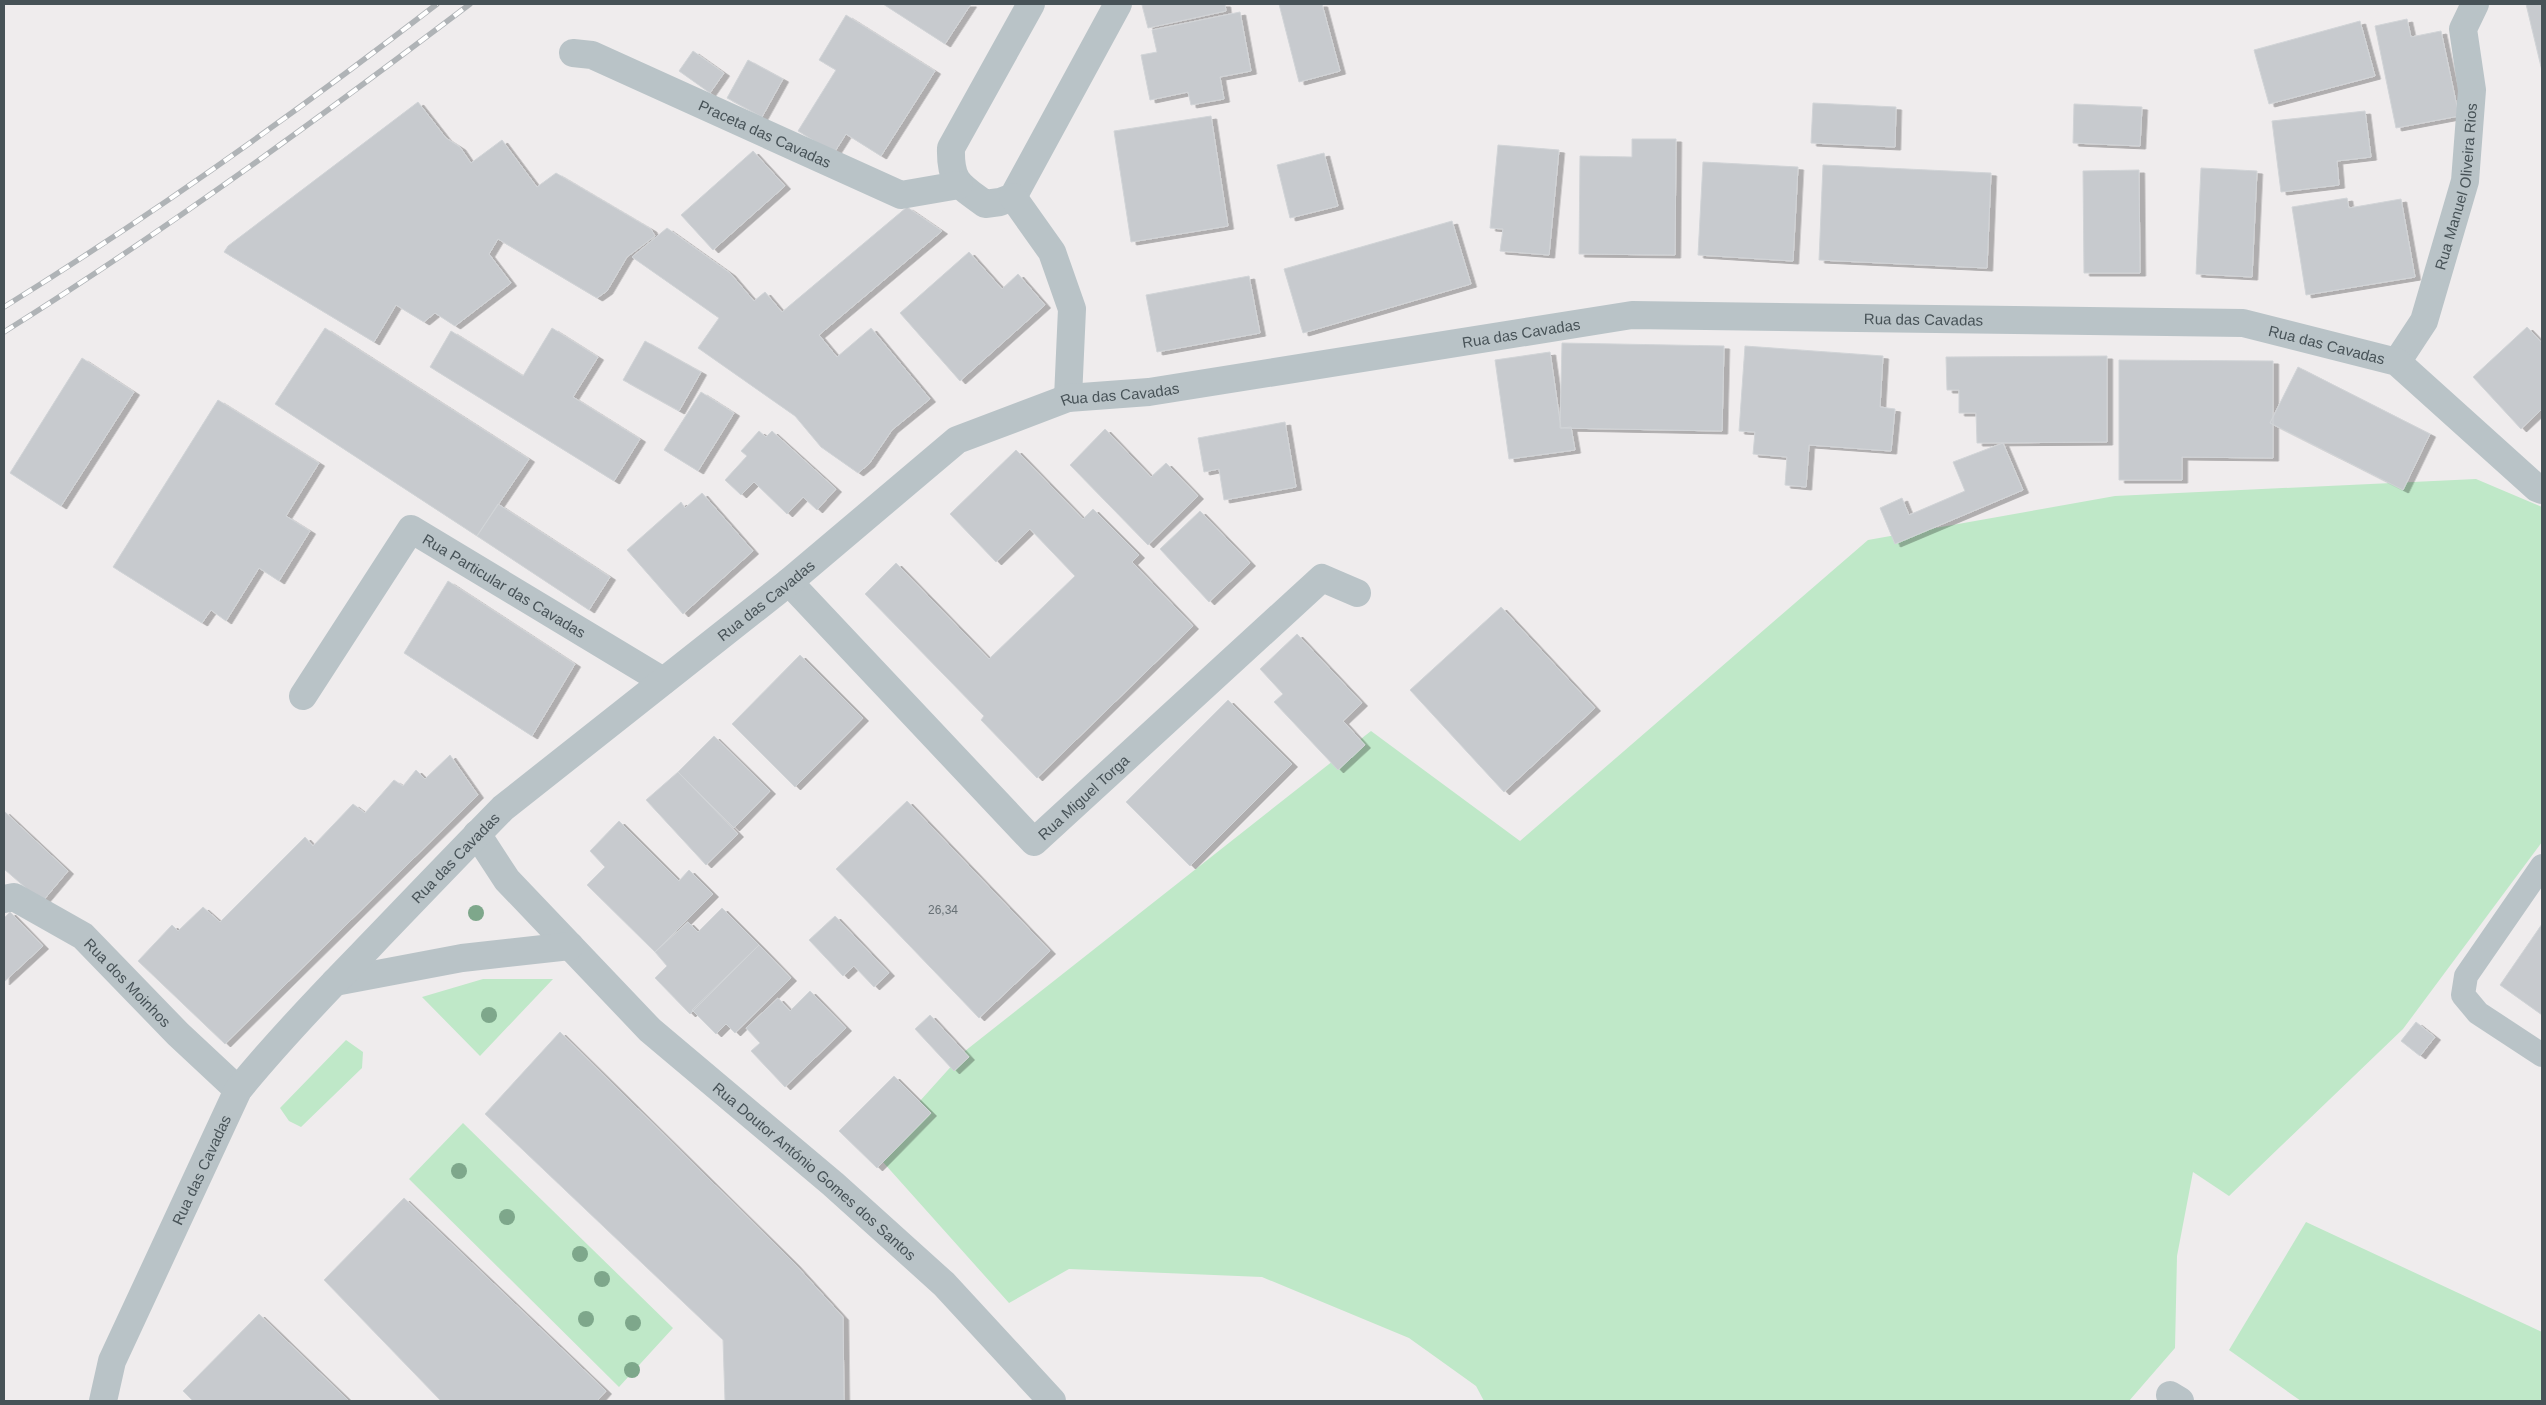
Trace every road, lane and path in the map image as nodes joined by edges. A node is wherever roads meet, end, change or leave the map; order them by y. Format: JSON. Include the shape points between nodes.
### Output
{"nodes":[{"id":1,"x":1030,"y":4,"type":"edge"},
{"id":2,"x":1118,"y":4,"type":"edge"},
{"id":3,"x":2475,"y":4,"type":"edge"},
{"id":4,"x":573,"y":53,"type":"dead end"},
{"id":5,"x":959,"y":185,"type":"junction"},
{"id":6,"x":1013,"y":197,"type":"junction"},
{"id":7,"x":2397,"y":362,"type":"junction"},
{"id":8,"x":1068,"y":398,"type":"junction"},
{"id":9,"x":2542,"y":490,"type":"edge"},
{"id":10,"x":789,"y":582,"type":"junction"},
{"id":11,"x":1357,"y":593,"type":"dead end"},
{"id":12,"x":663,"y":681,"type":"junction"},
{"id":13,"x":303,"y":696,"type":"dead end"},
{"id":14,"x":477,"y":834,"type":"junction"},
{"id":15,"x":2542,"y":866,"type":"edge"},
{"id":16,"x":4,"y":899,"type":"edge"},
{"id":17,"x":570,"y":946,"type":"junction"},
{"id":18,"x":335,"y":982,"type":"junction"},
{"id":19,"x":2542,"y":1055,"type":"edge"},
{"id":20,"x":238,"y":1090,"type":"junction"},
{"id":21,"x":103,"y":1401,"type":"edge"},
{"id":22,"x":1052,"y":1401,"type":"edge"}],
"edges":[{"from":1,"to":5,"type":"street","via":[[951,148],[950,168]]},
{"from":2,"to":6,"type":"street"},
{"from":3,"to":7,"type":"street","name":"Rua Manuel Oliveira Rios","via":[[2463,29],[2472,90],[2466,181],[2424,321]]},
{"from":4,"to":5,"type":"street","name":"Praceta das Cavadas","via":[[592,55],[901,195]]},
{"from":5,"to":6,"type":"street","via":[[985,204]]},
{"from":6,"to":8,"type":"street","via":[[1052,252],[1072,309]]},
{"from":7,"to":8,"type":"street","name":"Rua das Cavadas","via":[[2243,323],[1632,315],[1149,392]]},
{"from":7,"to":9,"type":"street","name":"Rua das Cavadas"},
{"from":8,"to":10,"type":"street","name":"Rua das Cavadas","via":[[957,440]]},
{"from":10,"to":11,"type":"street","name":"Rua Miguel Torga","via":[[1034,842],[1322,578]]},
{"from":10,"to":12,"type":"street","name":"Rua das Cavadas"},
{"from":12,"to":13,"type":"street","name":"Rua Particular das Cavadas","via":[[411,529]]},
{"from":12,"to":14,"type":"street","name":"Rua das Cavadas","via":[[503,808]]},
{"from":14,"to":17,"type":"street","name":"Rua Doutor António Gomes dos Santos","via":[[507,880]]},
{"from":14,"to":18,"type":"street","name":"Rua das Cavadas"},
{"from":15,"to":19,"type":"lane","via":[[2466,976],[2464,995],[2478,1013]]},
{"from":16,"to":20,"type":"street","name":"Rua dos Moinhos","via":[[14,897],[83,936],[178,1034]]},
{"from":17,"to":18,"type":"street","via":[[462,958]]},
{"from":17,"to":22,"type":"street","name":"Rua Doutor António Gomes dos Santos","via":[[650,1030],[833,1184],[944,1284]]},
{"from":18,"to":20,"type":"street","name":"Rua das Cavadas"},
{"from":20,"to":21,"type":"street","name":"Rua das Cavadas","via":[[112,1362]]}]}
